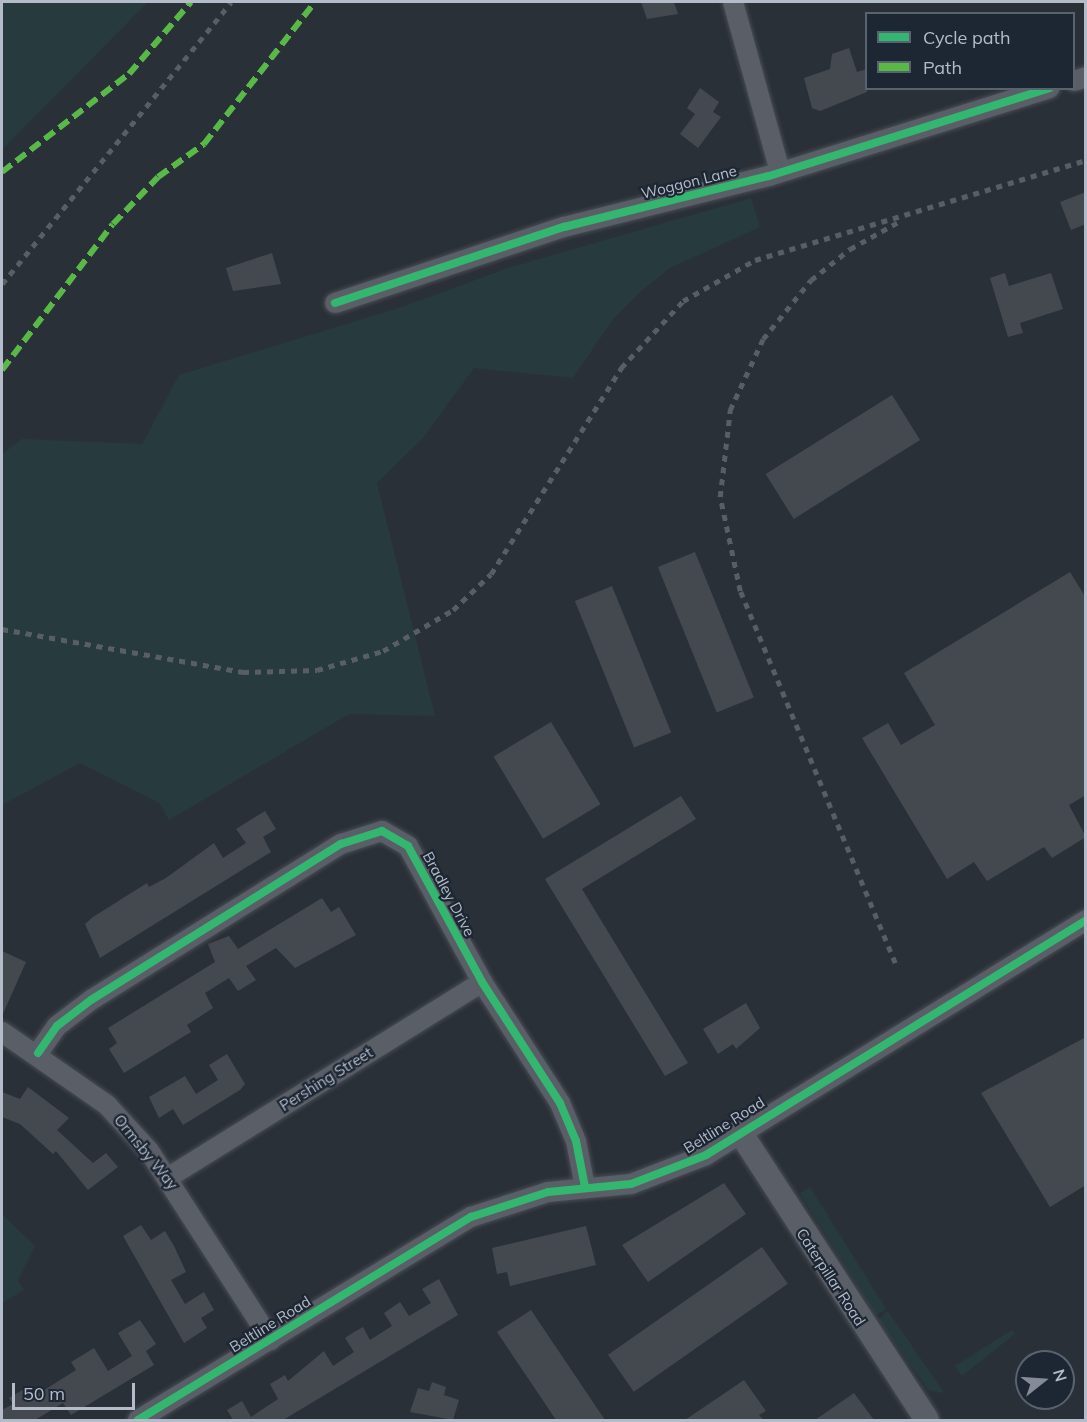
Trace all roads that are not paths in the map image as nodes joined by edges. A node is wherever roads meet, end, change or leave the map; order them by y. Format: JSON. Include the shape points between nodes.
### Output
{"nodes":[{"id":1,"x":733,"y":2,"type":"edge"},
{"id":2,"x":1044,"y":90,"type":"edge"},
{"id":3,"x":780,"y":172,"type":"junction"},
{"id":4,"x":334,"y":303,"type":"dead end"},
{"id":5,"x":1086,"y":920,"type":"edge"},
{"id":6,"x":482,"y":982,"type":"junction"},
{"id":7,"x":2,"y":1032,"type":"edge"},
{"id":8,"x":38,"y":1053,"type":"junction"},
{"id":9,"x":740,"y":1132,"type":"junction"},
{"id":10,"x":169,"y":1177,"type":"junction"},
{"id":11,"x":585,"y":1187,"type":"junction"},
{"id":12,"x":271,"y":1340,"type":"junction"},
{"id":13,"x":138,"y":1420,"type":"edge"},
{"id":14,"x":927,"y":1420,"type":"edge"}],
"edges":[{"from":1,"to":3,"type":"street"},
{"from":2,"to":3,"type":"street","name":"Woggon Lane"},
{"from":3,"to":4,"type":"street","name":"Woggon Lane","via":[[564,227]]},
{"from":5,"to":9,"type":"street","name":"Beltline Road"},
{"from":6,"to":8,"type":"street","name":"Bradley Drive","via":[[408,846],[396,836],[372,832],[341,844],[92,1000],[57,1026]]},
{"from":6,"to":10,"type":"street","name":"Pershing Street"},
{"from":6,"to":11,"type":"street","name":"Bradley Drive","via":[[572,1128]]},
{"from":7,"to":8,"type":"street","name":"Ormsby Way"},
{"from":8,"to":10,"type":"street","name":"Ormsby Way","via":[[107,1105]]},
{"from":9,"to":11,"type":"street","name":"Beltline Road","via":[[685,1166],[650,1179]]},
{"from":9,"to":14,"type":"street","name":"Caterpillar Road"},
{"from":10,"to":12,"type":"street","name":"Ormsby Way"},
{"from":11,"to":12,"type":"street","name":"Beltline Road","via":[[524,1197],[471,1217]]},
{"from":12,"to":13,"type":"street","name":"Beltline Road"}]}
